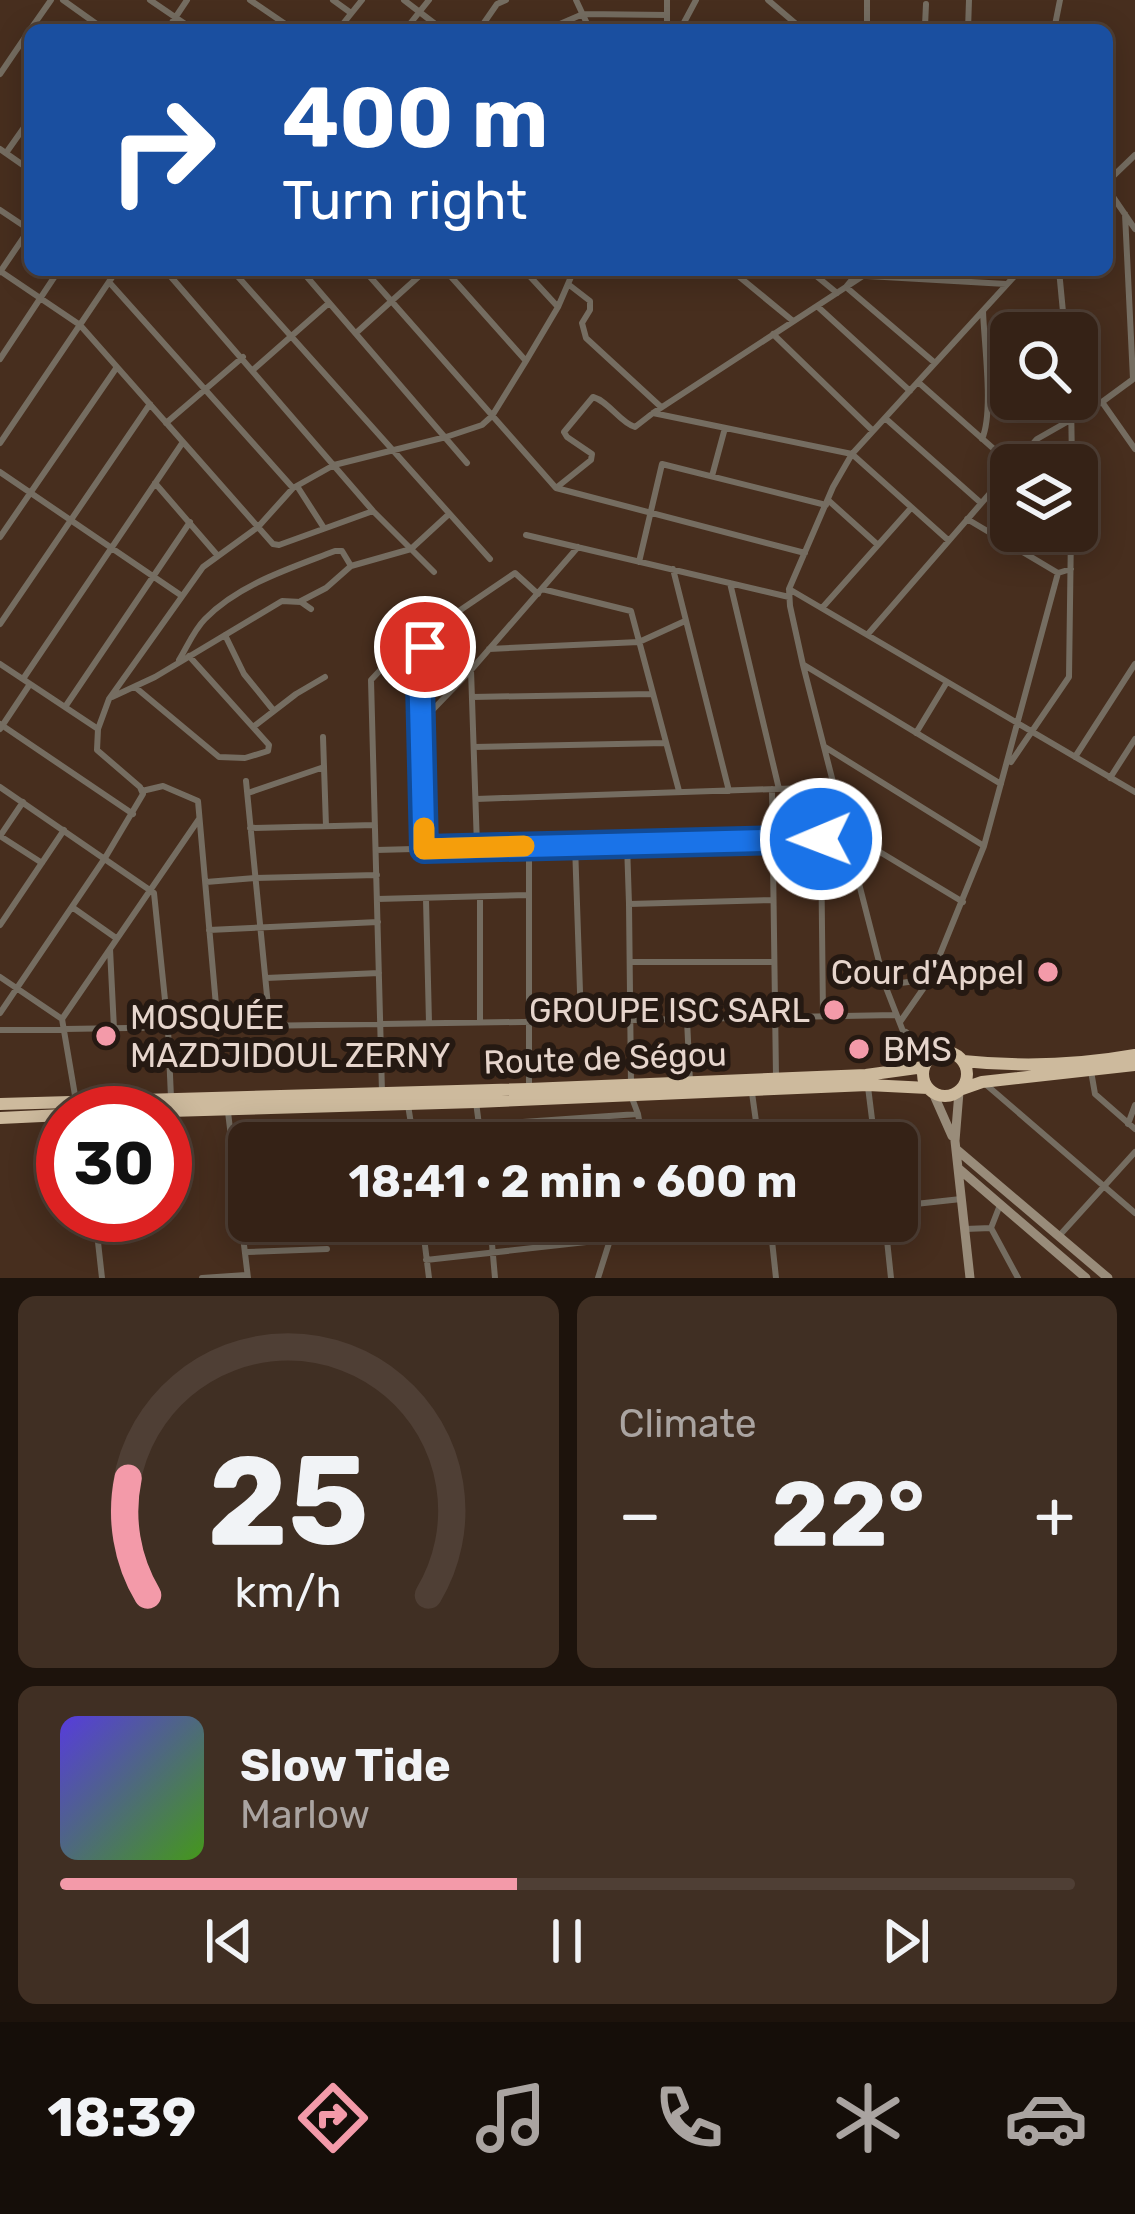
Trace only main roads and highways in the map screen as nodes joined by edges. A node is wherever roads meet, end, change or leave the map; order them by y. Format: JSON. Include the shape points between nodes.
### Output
{"nodes":[{"id":1,"x":1135,"y":1055,"type":"edge"},
{"id":2,"x":963,"y":1060,"type":"junction"},
{"id":3,"x":925,"y":1065,"type":"junction"},
{"id":4,"x":1135,"y":1065,"type":"edge"},
{"id":5,"x":631,"y":1089,"type":"junction"},
{"id":6,"x":930,"y":1090,"type":"junction"},
{"id":7,"x":961,"y":1091,"type":"junction"},
{"id":8,"x":192,"y":1097,"type":"edge"},
{"id":9,"x":0,"y":1104,"type":"edge"},
{"id":10,"x":36,"y":1106,"type":"edge"},
{"id":11,"x":192,"y":1109,"type":"edge"},
{"id":12,"x":36,"y":1116,"type":"edge"},
{"id":13,"x":0,"y":1118,"type":"edge"},
{"id":14,"x":955,"y":1145,"type":"junction"},
{"id":15,"x":958,"y":1168,"type":"junction"},
{"id":16,"x":970,"y":1278,"type":"edge"},
{"id":17,"x":1086,"y":1278,"type":"edge"},
{"id":18,"x":1108,"y":1278,"type":"edge"}],
"edges":[{"from":1,"to":2,"type":"highway"},
{"from":2,"to":3,"type":"highway","name":"Route de Ségou","via":[[943,1052]]},
{"from":2,"to":7,"type":"highway"},
{"from":3,"to":5,"type":"highway","name":"Route de Ségou","via":[[866,1076]]},
{"from":3,"to":6,"type":"highway"},
{"from":4,"to":7,"type":"highway","name":"Route de Ségou"},
{"from":5,"to":6,"type":"highway","name":"Route de Ségou"},
{"from":5,"to":8,"type":"highway","name":"Route de Ségou"},
{"from":5,"to":11,"type":"highway","name":"Route de Ségou"},
{"from":6,"to":7,"type":"highway","name":"Route de Ségou"},
{"from":6,"to":14,"type":"main road"},
{"from":7,"to":14,"type":"main road"},
{"from":9,"to":10,"type":"highway","name":"Route de Ségou"},
{"from":12,"to":13,"type":"highway"},
{"from":14,"to":15,"type":"main road"},
{"from":14,"to":18,"type":"main road"},
{"from":15,"to":16,"type":"main road"},
{"from":15,"to":17,"type":"main road"}]}
